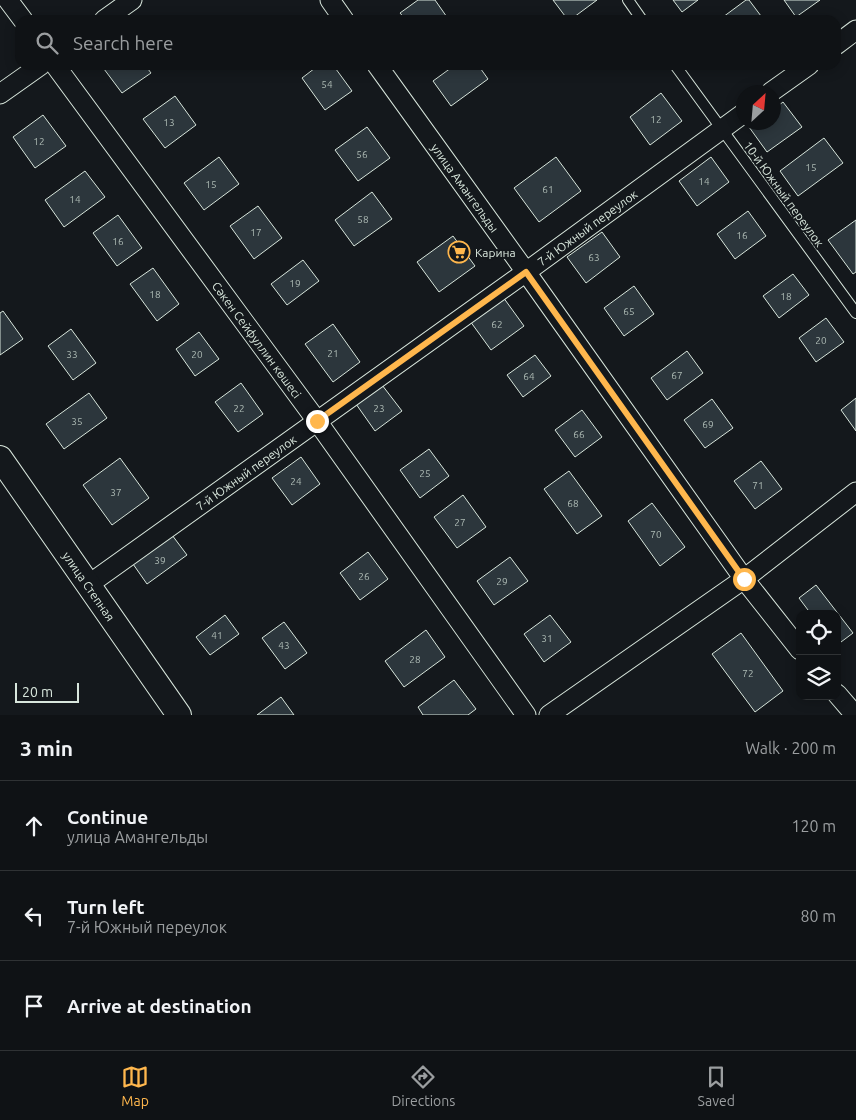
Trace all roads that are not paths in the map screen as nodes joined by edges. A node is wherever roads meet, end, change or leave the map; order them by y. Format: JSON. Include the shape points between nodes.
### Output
{"nodes":[{"id":1,"x":8,"y":0,"type":"edge"},
{"id":2,"x":132,"y":0,"type":"edge"},
{"id":3,"x":330,"y":0,"type":"edge"},
{"id":4,"x":628,"y":0,"type":"edge"},
{"id":5,"x":18,"y":15,"type":"edge"},
{"id":6,"x":111,"y":15,"type":"edge"},
{"id":7,"x":340,"y":15,"type":"edge"},
{"id":8,"x":638,"y":15,"type":"edge"},
{"id":9,"x":856,"y":30,"type":"edge"},
{"id":10,"x":841,"y":41,"type":"edge"},
{"id":11,"x":33,"y":70,"type":"edge"},
{"id":12,"x":58,"y":70,"type":"edge"},
{"id":13,"x":381,"y":70,"type":"edge"},
{"id":14,"x":679,"y":70,"type":"edge"},
{"id":15,"x":802,"y":70,"type":"edge"},
{"id":16,"x":781,"y":85,"type":"edge"},
{"id":17,"x":0,"y":94,"type":"edge"},
{"id":18,"x":736,"y":119,"type":"edge"},
{"id":19,"x":722,"y":129,"type":"junction"},
{"id":20,"x":526,"y":272,"type":"junction"},
{"id":21,"x":856,"y":313,"type":"edge"},
{"id":22,"x":317,"y":421,"type":"junction"},
{"id":23,"x":0,"y":458,"type":"edge"},
{"id":24,"x":856,"y":492,"type":"edge"},
{"id":25,"x":744,"y":579,"type":"junction"},
{"id":26,"x":88,"y":585,"type":"junction"},
{"id":27,"x":796,"y":645,"type":"edge"},
{"id":28,"x":841,"y":698,"type":"edge"},
{"id":29,"x":179,"y":715,"type":"edge"},
{"id":30,"x":526,"y":715,"type":"edge"},
{"id":31,"x":548,"y":715,"type":"edge"},
{"id":32,"x":856,"y":715,"type":"edge"}],
"edges":[{"from":1,"to":5,"type":"street"},
{"from":2,"to":6,"type":"street"},
{"from":3,"to":7,"type":"street"},
{"from":4,"to":8,"type":"lane"},
{"from":9,"to":10,"type":"street"},
{"from":11,"to":17,"type":"street"},
{"from":12,"to":22,"type":"street","name":"Сәкен Сейфуллин көшесі"},
{"from":13,"to":20,"type":"street","name":"улица Амангельды"},
{"from":14,"to":19,"type":"lane","name":"10-й Южный переулок"},
{"from":15,"to":16,"type":"street"},
{"from":18,"to":19,"type":"street","name":"7-й Южный переулок"},
{"from":19,"to":20,"type":"street","name":"7-й Южный переулок"},
{"from":19,"to":21,"type":"lane","name":"10-й Южный переулок"},
{"from":20,"to":22,"type":"street","name":"7-й Южный переулок"},
{"from":20,"to":25,"type":"street","name":"улица Амангельды"},
{"from":22,"to":26,"type":"street","name":"7-й Южный переулок"},
{"from":22,"to":30,"type":"street","name":"Сәкен Сейфуллин көшесі"},
{"from":23,"to":26,"type":"street","name":"улица Степная"},
{"from":24,"to":25,"type":"street"},
{"from":25,"to":27,"type":"street","name":"улица Амангельды"},
{"from":25,"to":31,"type":"street"},
{"from":26,"to":29,"type":"street","name":"улица Степная"},
{"from":28,"to":32,"type":"street"}]}
